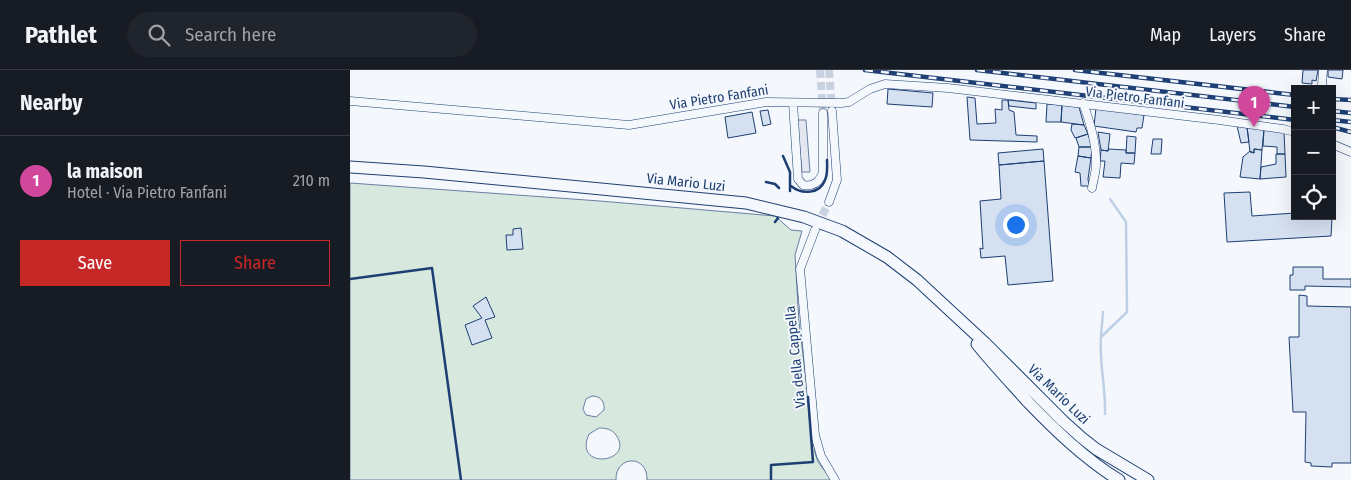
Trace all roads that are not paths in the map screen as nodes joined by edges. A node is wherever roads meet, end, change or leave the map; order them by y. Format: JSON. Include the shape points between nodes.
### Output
{"nodes":[{"id":1,"x":1323,"y":70,"type":"edge"},
{"id":2,"x":1322,"y":85,"type":"dead end"},
{"id":3,"x":350,"y":100,"type":"edge"},
{"id":4,"x":793,"y":103,"type":"junction"},
{"id":5,"x":1083,"y":103,"type":"junction"},
{"id":6,"x":832,"y":111,"type":"tunnel mouth"},
{"id":7,"x":823,"y":114,"type":"tunnel mouth"},
{"id":8,"x":1291,"y":131,"type":"edge"},
{"id":9,"x":1336,"y":146,"type":"edge"},
{"id":10,"x":1351,"y":152,"type":"edge"},
{"id":11,"x":350,"y":167,"type":"edge"},
{"id":12,"x":378,"y":170,"type":"junction"},
{"id":13,"x":350,"y":172,"type":"edge"},
{"id":14,"x":1092,"y":188,"type":"dead end"},
{"id":15,"x":829,"y":202,"type":"tunnel mouth"},
{"id":16,"x":815,"y":230,"type":"tunnel mouth"},
{"id":17,"x":958,"y":318,"type":"junction"},
{"id":18,"x":835,"y":480,"type":"edge"},
{"id":19,"x":1119,"y":480,"type":"edge"},
{"id":20,"x":1148,"y":480,"type":"edge"}],
"edges":[{"from":1,"to":2,"type":"street"},
{"from":3,"to":4,"type":"street","name":"Via Pietro Fanfani","via":[[629,125],[766,102]]},
{"from":4,"to":5,"type":"street","name":"Via Pietro Fanfani","via":[[848,102],[885,84]]},
{"from":4,"to":7,"type":"street","via":[[798,179],[803,186],[815,184],[823,172]]},
{"from":5,"to":8,"type":"street","name":"Via Pietro Fanfani"},
{"from":5,"to":14,"type":"street","via":[[1094,142],[1096,165]]},
{"from":6,"to":15,"type":"street","via":[[837,180]]},
{"from":9,"to":10,"type":"street"},
{"from":11,"to":12,"type":"main road","name":"Via Mario Luzi"},
{"from":12,"to":13,"type":"main road","name":"Via Mario Luzi"},
{"from":12,"to":17,"type":"main road","name":"Via Mario Luzi","via":[[690,197],[777,209],[842,231],[872,247],[917,280]]},
{"from":16,"to":18,"type":"street","name":"Via della Cappella","via":[[800,269],[815,435],[821,456]]},
{"from":17,"to":19,"type":"main road","name":"Via Mario Luzi","via":[[994,365],[1052,426]]},
{"from":17,"to":20,"type":"main road","name":"Via Mario Luzi","via":[[1082,438]]}]}
